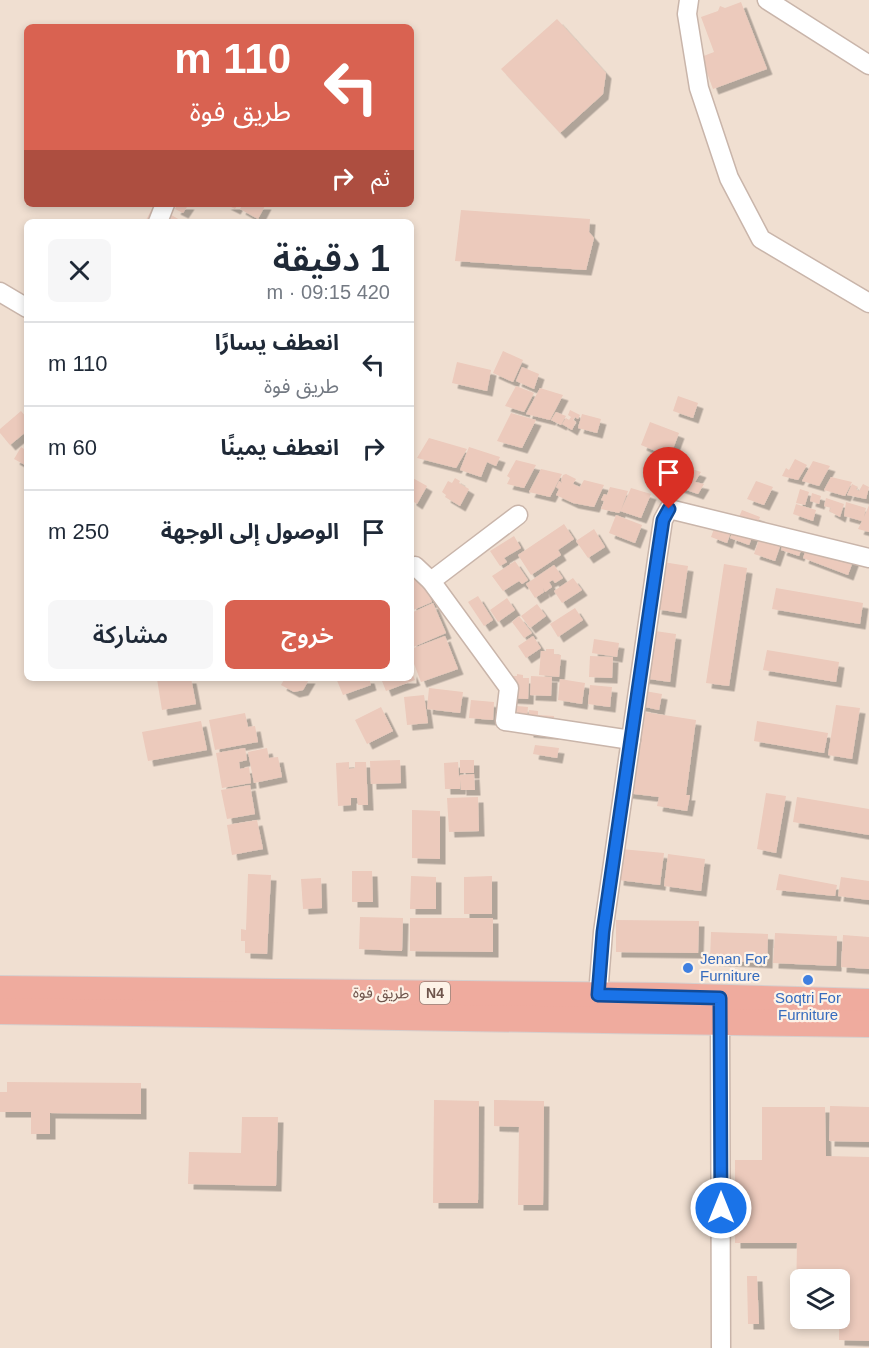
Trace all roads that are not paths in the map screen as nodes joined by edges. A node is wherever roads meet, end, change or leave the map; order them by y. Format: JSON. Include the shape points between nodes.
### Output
{"nodes":[{"id":1,"x":689,"y":0,"type":"edge"},
{"id":2,"x":767,"y":0,"type":"edge"},
{"id":3,"x":869,"y":65,"type":"edge"},
{"id":4,"x":0,"y":292,"type":"edge"},
{"id":5,"x":869,"y":303,"type":"edge"},
{"id":6,"x":24,"y":306,"type":"edge"},
{"id":7,"x":518,"y":516,"type":"dead end"},
{"id":8,"x":869,"y":558,"type":"edge"},
{"id":9,"x":414,"y":566,"type":"edge"},
{"id":10,"x":431,"y":581,"type":"junction"},
{"id":11,"x":631,"y":740,"type":"junction"},
{"id":12,"x":0,"y":989,"type":"edge"},
{"id":13,"x":598,"y":995,"type":"junction"},
{"id":14,"x":869,"y":1002,"type":"edge"},
{"id":15,"x":720,"y":1009,"type":"junction"},
{"id":16,"x":0,"y":1011,"type":"edge"},
{"id":17,"x":869,"y":1024,"type":"edge"},
{"id":18,"x":721,"y":1348,"type":"edge"}],
"edges":[{"from":1,"to":5,"type":"street","via":[[687,14],[699,88],[729,178],[761,239]]},
{"from":2,"to":3,"type":"street"},
{"from":4,"to":6,"type":"street"},
{"from":7,"to":10,"type":"street"},
{"from":8,"to":11,"type":"street","via":[[669,509],[663,520]]},
{"from":9,"to":10,"type":"street"},
{"from":10,"to":11,"type":"street","via":[[509,688],[505,721]]},
{"from":11,"to":13,"type":"street","via":[[603,932]]},
{"from":12,"to":13,"type":"highway","name":"طريق فوة","number":"N4"},
{"from":13,"to":15,"type":"highway","name":"طريق فوة","number":"N4"},
{"from":14,"to":15,"type":"highway","name":"طريق فوة","number":"N4"},
{"from":15,"to":16,"type":"highway","name":"طريق فوة","number":"N4"},
{"from":15,"to":17,"type":"highway","name":"طريق فوة","number":"N4"},
{"from":15,"to":18,"type":"street"}]}
